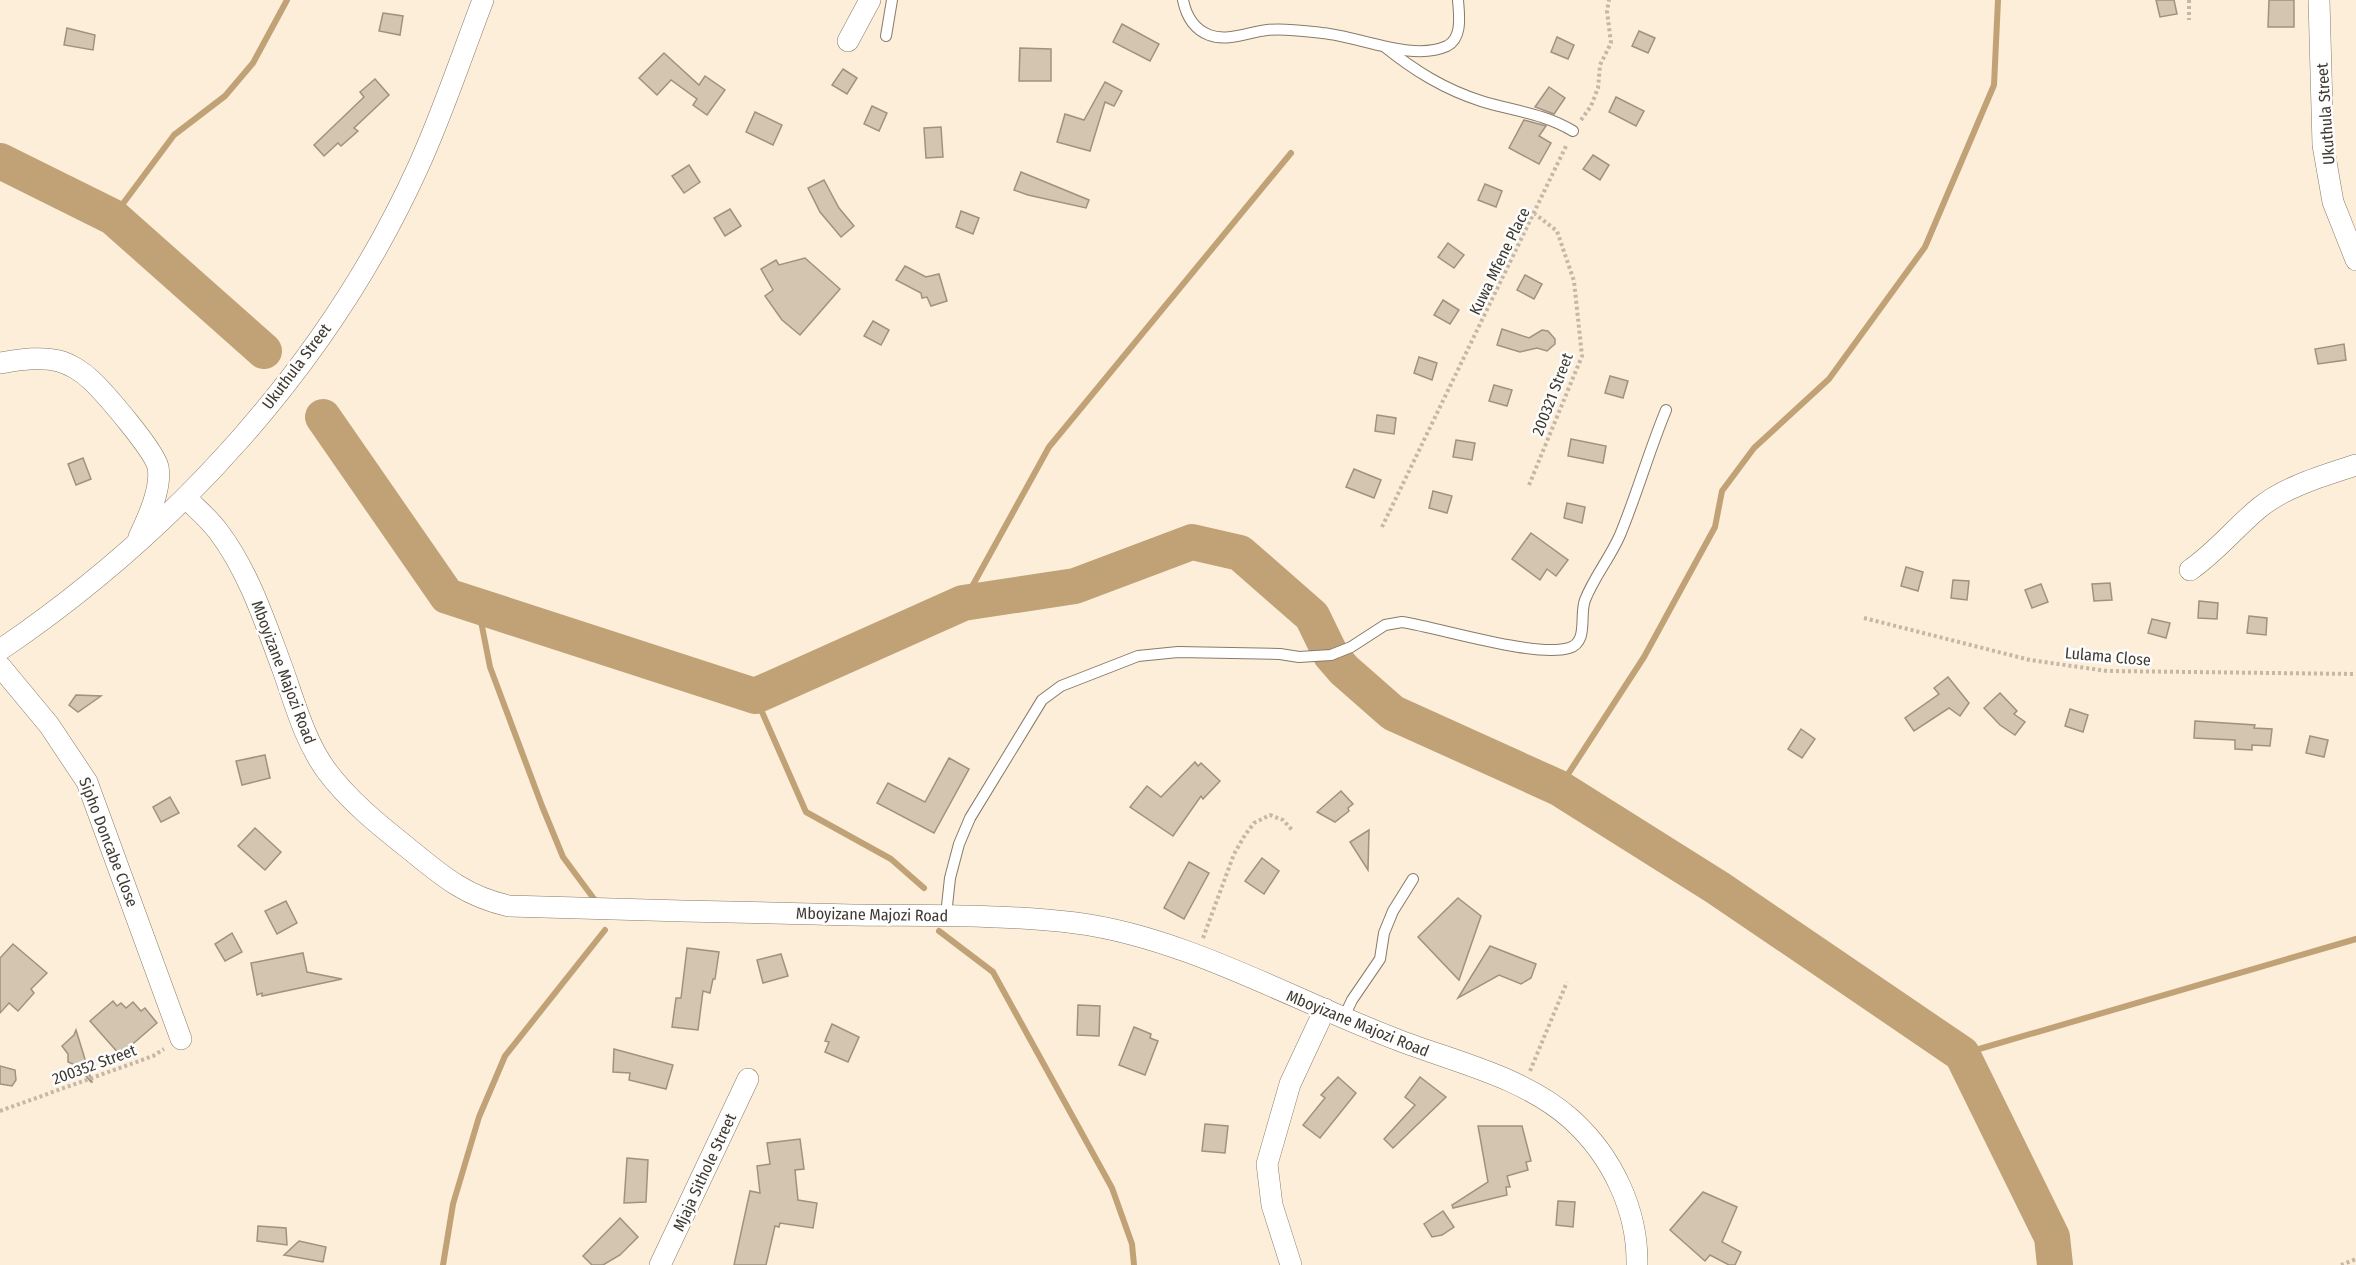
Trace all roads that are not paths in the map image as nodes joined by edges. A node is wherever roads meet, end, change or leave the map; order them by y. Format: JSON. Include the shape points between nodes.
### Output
{"nodes":[{"id":1,"x":483,"y":0,"type":"edge"},
{"id":2,"x":870,"y":0,"type":"edge"},
{"id":3,"x":892,"y":0,"type":"edge"},
{"id":4,"x":1183,"y":0,"type":"edge"},
{"id":5,"x":1458,"y":0,"type":"edge"},
{"id":6,"x":2319,"y":0,"type":"edge"},
{"id":7,"x":885,"y":36,"type":"dead end"},
{"id":8,"x":848,"y":41,"type":"dead end"},
{"id":9,"x":1385,"y":46,"type":"junction"},
{"id":10,"x":1573,"y":131,"type":"road end"},
{"id":11,"x":2356,"y":260,"type":"edge"},
{"id":12,"x":0,"y":363,"type":"edge"},
{"id":13,"x":1666,"y":410,"type":"dead end"},
{"id":14,"x":2356,"y":465,"type":"edge"},
{"id":15,"x":186,"y":498,"type":"junction"},
{"id":16,"x":134,"y":546,"type":"junction"},
{"id":17,"x":2190,"y":570,"type":"dead end"},
{"id":18,"x":0,"y":650,"type":"edge"},
{"id":19,"x":0,"y":666,"type":"edge"},
{"id":20,"x":1413,"y":879,"type":"dead end"},
{"id":21,"x":946,"y":915,"type":"junction"},
{"id":22,"x":1335,"y":1013,"type":"junction"},
{"id":23,"x":181,"y":1039,"type":"road end"},
{"id":24,"x":748,"y":1079,"type":"dead end"},
{"id":25,"x":660,"y":1265,"type":"edge"},
{"id":26,"x":1291,"y":1265,"type":"edge"},
{"id":27,"x":1637,"y":1265,"type":"edge"}],
"edges":[{"from":1,"to":15,"type":"street","name":"Ukuthula Street","via":[[419,165],[360,277],[228,455]]},
{"from":2,"to":8,"type":"street"},
{"from":3,"to":7,"type":"lane"},
{"from":4,"to":9,"type":"lane","via":[[1190,19],[1210,36],[1296,30],[1347,35]]},
{"from":5,"to":9,"type":"lane","via":[[1458,34],[1449,45],[1423,51]]},
{"from":6,"to":11,"type":"street","name":"Ukuthula Street","via":[[2323,145],[2333,202]]},
{"from":9,"to":10,"type":"lane","via":[[1414,70],[1447,88],[1529,111]]},
{"from":12,"to":16,"type":"street","via":[[35,358],[60,361],[75,368],[90,379],[148,448],[158,467],[158,477],[152,505]]},
{"from":13,"to":21,"type":"lane","via":[[1619,536],[1585,601],[1580,641],[1572,648],[1530,648],[1402,622],[1385,626],[1331,655],[1178,652],[1138,656],[1061,686],[1042,700],[970,818],[958,844]]},
{"from":14,"to":17,"type":"street","via":[[2273,498]]},
{"from":15,"to":16,"type":"street","name":"Ukuthula Street"},
{"from":15,"to":21,"type":"street","name":"Mboyizane Majozi Road","via":[[217,529],[237,558],[252,588],[295,706],[325,769],[380,825],[462,890],[509,906]]},
{"from":16,"to":18,"type":"street","name":"Ukuthula Street","via":[[94,582]]},
{"from":19,"to":23,"type":"street","name":"Sipho Doncabe Close","via":[[49,725],[87,782]]},
{"from":20,"to":22,"type":"lane","via":[[1393,911],[1380,959],[1352,1000]]},
{"from":21,"to":22,"type":"street","name":"Mboyizane Majozi Road","via":[[1100,927],[1196,955]]},
{"from":22,"to":26,"type":"street","via":[[1290,1084],[1267,1164],[1272,1205]]},
{"from":22,"to":27,"type":"street","name":"Mboyizane Majozi Road","via":[[1522,1088],[1570,1118],[1608,1163],[1632,1217]]},
{"from":24,"to":25,"type":"street","name":"Mjaja Sithole Street"}]}
